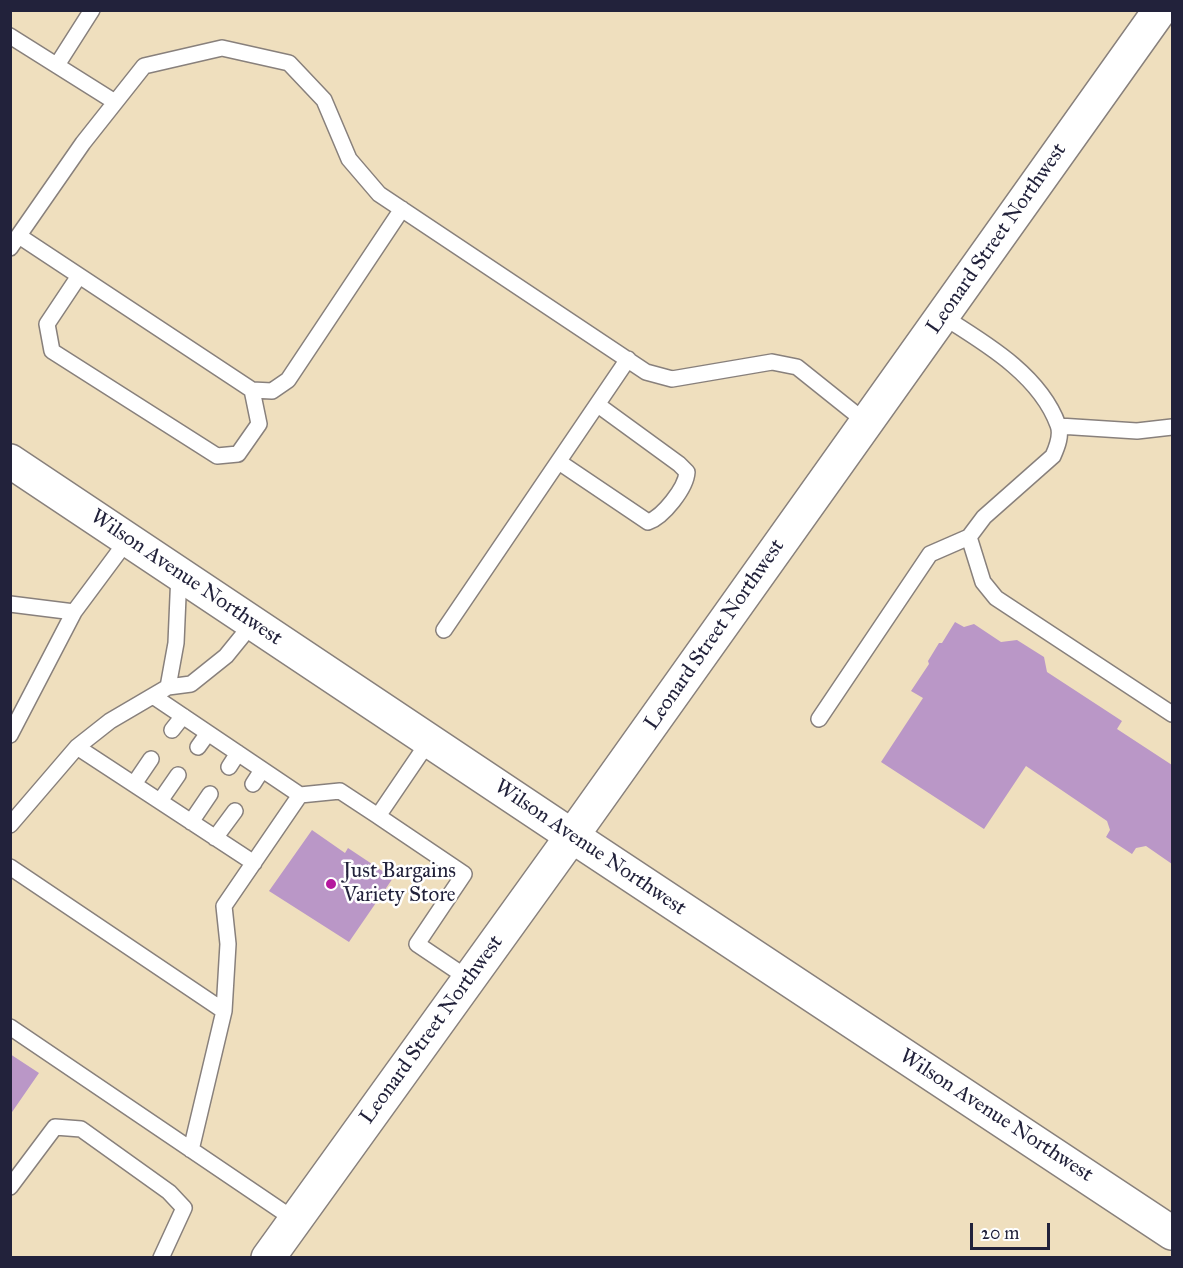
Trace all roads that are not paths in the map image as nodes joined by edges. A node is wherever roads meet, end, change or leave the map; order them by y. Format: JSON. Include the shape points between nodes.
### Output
{"nodes":[{"id":1,"x":92,"y":10,"type":"edge"},
{"id":2,"x":1160,"y":10,"type":"edge"},
{"id":3,"x":10,"y":36,"type":"edge"},
{"id":4,"x":57,"y":65,"type":"junction"},
{"id":5,"x":116,"y":102,"type":"junction"},
{"id":6,"x":402,"y":209,"type":"junction"},
{"id":7,"x":15,"y":242,"type":"edge"},
{"id":8,"x":80,"y":276,"type":"junction"},
{"id":9,"x":942,"y":316,"type":"junction"},
{"id":10,"x":628,"y":359,"type":"junction"},
{"id":11,"x":252,"y":390,"type":"junction"},
{"id":12,"x":598,"y":405,"type":"junction"},
{"id":13,"x":867,"y":423,"type":"junction"},
{"id":14,"x":1059,"y":426,"type":"junction"},
{"id":15,"x":1173,"y":427,"type":"edge"},
{"id":16,"x":10,"y":460,"type":"edge"},
{"id":17,"x":559,"y":462,"type":"junction"},
{"id":18,"x":969,"y":537,"type":"junction"},
{"id":19,"x":129,"y":538,"type":"junction"},
{"id":20,"x":180,"y":573,"type":"junction"},
{"id":21,"x":10,"y":604,"type":"edge"},
{"id":22,"x":74,"y":612,"type":"junction"},
{"id":23,"x":252,"y":624,"type":"junction"},
{"id":24,"x":444,"y":630,"type":"dead end"},
{"id":25,"x":168,"y":687,"type":"junction"},
{"id":26,"x":153,"y":696,"type":"junction"},
{"id":27,"x":1173,"y":701,"type":"edge"},
{"id":28,"x":1157,"y":704,"type":"junction"},
{"id":29,"x":1173,"y":714,"type":"edge"},
{"id":30,"x":183,"y":716,"type":"junction"},
{"id":31,"x":819,"y":719,"type":"dead end"},
{"id":32,"x":172,"y":730,"type":"dead end"},
{"id":33,"x":208,"y":733,"type":"junction"},
{"id":34,"x":10,"y":735,"type":"edge"},
{"id":35,"x":429,"y":741,"type":"junction"},
{"id":36,"x":77,"y":747,"type":"junction"},
{"id":37,"x":198,"y":747,"type":"dead end"},
{"id":38,"x":238,"y":753,"type":"junction"},
{"id":39,"x":151,"y":759,"type":"dead end"},
{"id":40,"x":229,"y":767,"type":"dead end"},
{"id":41,"x":262,"y":770,"type":"junction"},
{"id":42,"x":178,"y":775,"type":"dead end"},
{"id":43,"x":134,"y":784,"type":"junction"},
{"id":44,"x":253,"y":784,"type":"dead end"},
{"id":45,"x":210,"y":794,"type":"dead end"},
{"id":46,"x":300,"y":795,"type":"junction"},
{"id":47,"x":160,"y":801,"type":"junction"},
{"id":48,"x":235,"y":811,"type":"dead end"},
{"id":49,"x":378,"y":816,"type":"junction"},
{"id":50,"x":191,"y":822,"type":"junction"},
{"id":51,"x":10,"y":825,"type":"edge"},
{"id":52,"x":572,"y":836,"type":"junction"},
{"id":53,"x":215,"y":838,"type":"junction"},
{"id":54,"x":254,"y":863,"type":"junction"},
{"id":55,"x":10,"y":867,"type":"edge"},
{"id":56,"x":469,"y":979,"type":"junction"},
{"id":57,"x":224,"y":1011,"type":"junction"},
{"id":58,"x":10,"y":1027,"type":"edge"},
{"id":59,"x":191,"y":1150,"type":"junction"},
{"id":60,"x":10,"y":1187,"type":"edge"},
{"id":61,"x":295,"y":1220,"type":"junction"},
{"id":62,"x":1173,"y":1233,"type":"edge"},
{"id":63,"x":161,"y":1257,"type":"edge"},
{"id":64,"x":268,"y":1257,"type":"edge"}],
"edges":[{"from":1,"to":4,"type":"lane"},
{"from":2,"to":9,"type":"main road","name":"Leonard Street Northwest"},
{"from":3,"to":4,"type":"lane"},
{"from":4,"to":5,"type":"lane"},
{"from":5,"to":6,"type":"lane","via":[[144,66],[222,48],[289,63],[324,100],[349,159],[380,194]]},
{"from":5,"to":7,"type":"lane"},
{"from":6,"to":10,"type":"lane"},
{"from":6,"to":11,"type":"lane","via":[[288,380],[272,391]]},
{"from":7,"to":8,"type":"lane"},
{"from":8,"to":11,"type":"lane"},
{"from":8,"to":11,"type":"lane","via":[[47,324],[52,351],[217,456],[238,454],[259,424]]},
{"from":9,"to":13,"type":"main road","name":"Leonard Street Northwest"},
{"from":9,"to":14,"type":"lane","via":[[1002,354],[1041,396]]},
{"from":10,"to":12,"type":"lane"},
{"from":10,"to":13,"type":"lane","via":[[646,372],[672,379],[772,362],[797,367]]},
{"from":12,"to":17,"type":"lane"},
{"from":12,"to":17,"type":"lane","via":[[680,464],[687,472],[686,481],[656,520],[648,522]]},
{"from":13,"to":52,"type":"main road","name":"Leonard Street Northwest"},
{"from":14,"to":15,"type":"lane","via":[[1137,431]]},
{"from":14,"to":18,"type":"lane","via":[[1053,456],[984,517]]},
{"from":16,"to":19,"type":"main road","name":"Wilson Avenue Northwest"},
{"from":17,"to":24,"type":"lane"},
{"from":18,"to":28,"type":"lane","via":[[983,582],[996,598]]},
{"from":18,"to":31,"type":"lane","via":[[930,554]]},
{"from":19,"to":20,"type":"main road","name":"Wilson Avenue Northwest"},
{"from":19,"to":22,"type":"lane"},
{"from":20,"to":23,"type":"main road","name":"Wilson Avenue Northwest"},
{"from":20,"to":25,"type":"lane","via":[[176,643]]},
{"from":21,"to":22,"type":"lane"},
{"from":22,"to":34,"type":"lane"},
{"from":23,"to":25,"type":"lane","via":[[226,656],[191,684]]},
{"from":23,"to":35,"type":"main road","name":"Wilson Avenue Northwest"},
{"from":25,"to":26,"type":"lane"},
{"from":26,"to":30,"type":"lane"},
{"from":26,"to":36,"type":"lane","via":[[110,721]]},
{"from":27,"to":28,"type":"lane"},
{"from":28,"to":29,"type":"lane"},
{"from":30,"to":32,"type":"lane"},
{"from":30,"to":33,"type":"lane"},
{"from":33,"to":37,"type":"lane"},
{"from":33,"to":38,"type":"lane"},
{"from":35,"to":49,"type":"lane"},
{"from":35,"to":52,"type":"main road","name":"Wilson Avenue Northwest"},
{"from":36,"to":43,"type":"lane"},
{"from":36,"to":51,"type":"lane"},
{"from":38,"to":40,"type":"lane"},
{"from":38,"to":41,"type":"lane"},
{"from":39,"to":43,"type":"lane"},
{"from":41,"to":44,"type":"lane"},
{"from":41,"to":46,"type":"lane"},
{"from":42,"to":47,"type":"lane"},
{"from":43,"to":47,"type":"lane"},
{"from":45,"to":50,"type":"lane"},
{"from":46,"to":49,"type":"lane","via":[[340,791]]},
{"from":46,"to":54,"type":"lane"},
{"from":47,"to":50,"type":"lane"},
{"from":48,"to":53,"type":"lane"},
{"from":49,"to":56,"type":"lane","via":[[464,874],[417,944]]},
{"from":50,"to":53,"type":"lane"},
{"from":52,"to":56,"type":"main road","name":"Leonard Street Northwest"},
{"from":52,"to":62,"type":"main road","name":"Wilson Avenue Northwest"},
{"from":53,"to":54,"type":"lane"},
{"from":54,"to":57,"type":"lane","via":[[224,906],[228,944]]},
{"from":55,"to":57,"type":"lane"},
{"from":56,"to":61,"type":"main road","name":"Leonard Street Northwest"},
{"from":57,"to":59,"type":"lane"},
{"from":58,"to":59,"type":"lane"},
{"from":59,"to":61,"type":"lane"},
{"from":60,"to":63,"type":"lane","via":[[55,1126],[81,1129],[169,1192],[184,1208]]},
{"from":61,"to":64,"type":"main road","name":"Leonard Street Northwest"}]}
